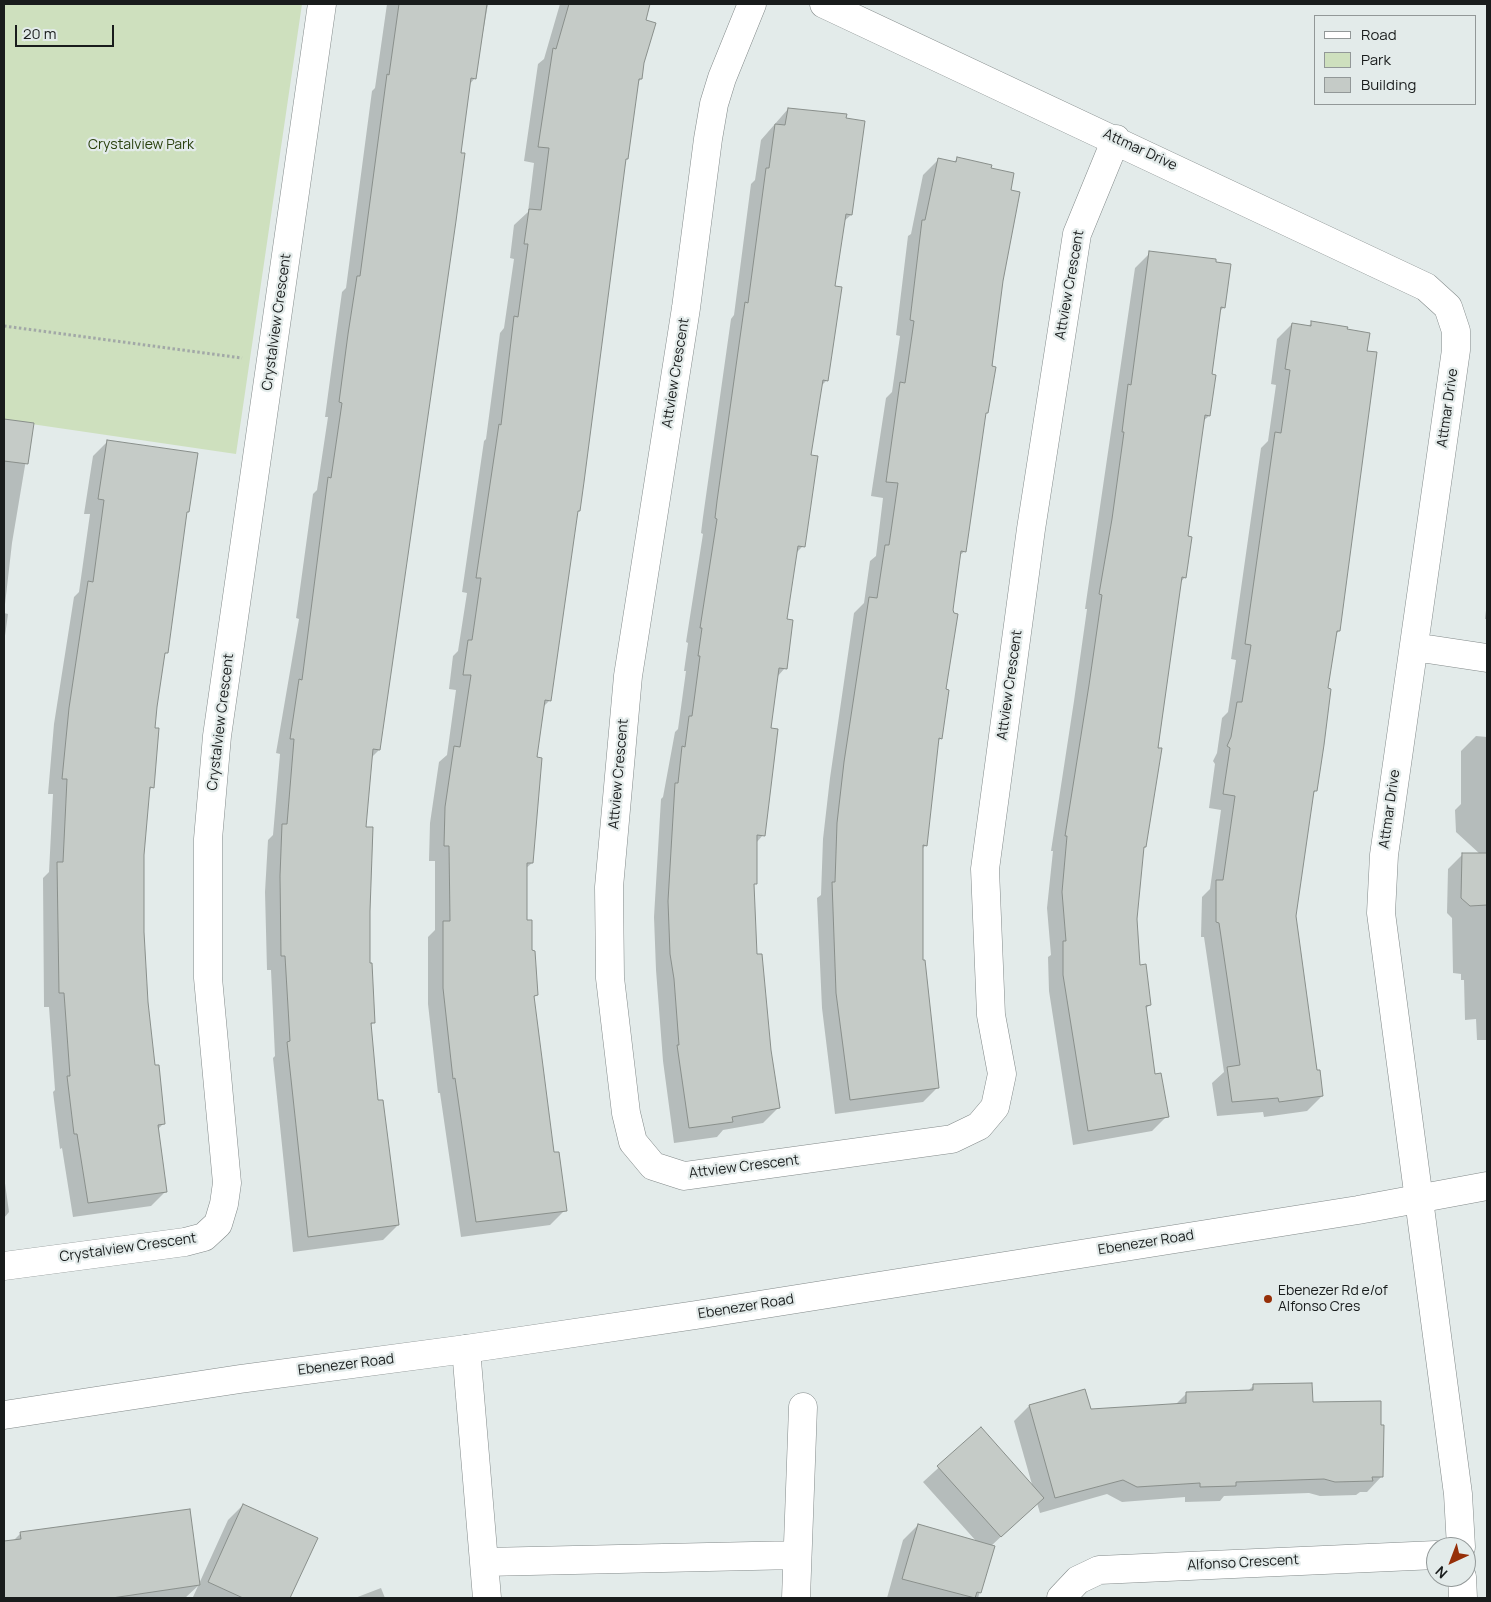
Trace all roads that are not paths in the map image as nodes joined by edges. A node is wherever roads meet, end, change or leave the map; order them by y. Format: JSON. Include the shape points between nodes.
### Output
{"nodes":[{"id":1,"x":322,"y":4,"type":"edge"},
{"id":2,"x":752,"y":4,"type":"edge"},
{"id":3,"x":824,"y":4,"type":"edge"},
{"id":4,"x":1116,"y":139,"type":"junction"},
{"id":5,"x":1414,"y":647,"type":"junction"},
{"id":6,"x":1487,"y":658,"type":"edge"},
{"id":7,"x":1487,"y":1186,"type":"edge"},
{"id":8,"x":1418,"y":1198,"type":"junction"},
{"id":9,"x":4,"y":1266,"type":"edge"},
{"id":10,"x":466,"y":1349,"type":"junction"},
{"id":11,"x":803,"y":1407,"type":"dead end"},
{"id":12,"x":4,"y":1415,"type":"edge"},
{"id":13,"x":1460,"y":1537,"type":"edge"},
{"id":14,"x":797,"y":1555,"type":"junction"},
{"id":15,"x":1426,"y":1555,"type":"edge"},
{"id":16,"x":485,"y":1562,"type":"junction"},
{"id":17,"x":487,"y":1598,"type":"edge"},
{"id":18,"x":796,"y":1598,"type":"edge"},
{"id":19,"x":1061,"y":1598,"type":"edge"}],
"edges":[{"from":1,"to":9,"type":"street","name":"Crystalview Crescent","via":[[217,736],[208,839],[208,978],[227,1183],[224,1204],[218,1224],[204,1237]]},
{"from":2,"to":4,"type":"street","name":"Attview Crescent","via":[[722,78],[708,139],[686,308],[628,676],[609,887],[610,978],[626,1113],[633,1142],[653,1166],[684,1176],[952,1139],[979,1126],[995,1107],[1002,1074],[991,1015],[985,869],[1031,529],[1077,234]]},
{"from":3,"to":4,"type":"street","name":"Attmar Drive"},
{"from":4,"to":5,"type":"street","name":"Attmar Drive","via":[[1426,286],[1448,307],[1456,331],[1456,350]]},
{"from":5,"to":6,"type":"street"},
{"from":5,"to":8,"type":"street","name":"Attmar Drive","via":[[1384,855],[1381,912]]},
{"from":7,"to":8,"type":"street","name":"Ebenezer Road"},
{"from":8,"to":10,"type":"street","name":"Ebenezer Road"},
{"from":8,"to":13,"type":"street","via":[[1458,1494]]},
{"from":10,"to":12,"type":"street","name":"Ebenezer Road","via":[[240,1378]]},
{"from":10,"to":16,"type":"street"},
{"from":11,"to":14,"type":"street"},
{"from":14,"to":16,"type":"street"},
{"from":14,"to":18,"type":"street"},
{"from":15,"to":19,"type":"street","name":"Alfonso Crescent","via":[[1099,1570],[1078,1580]]},
{"from":16,"to":17,"type":"street"}]}
